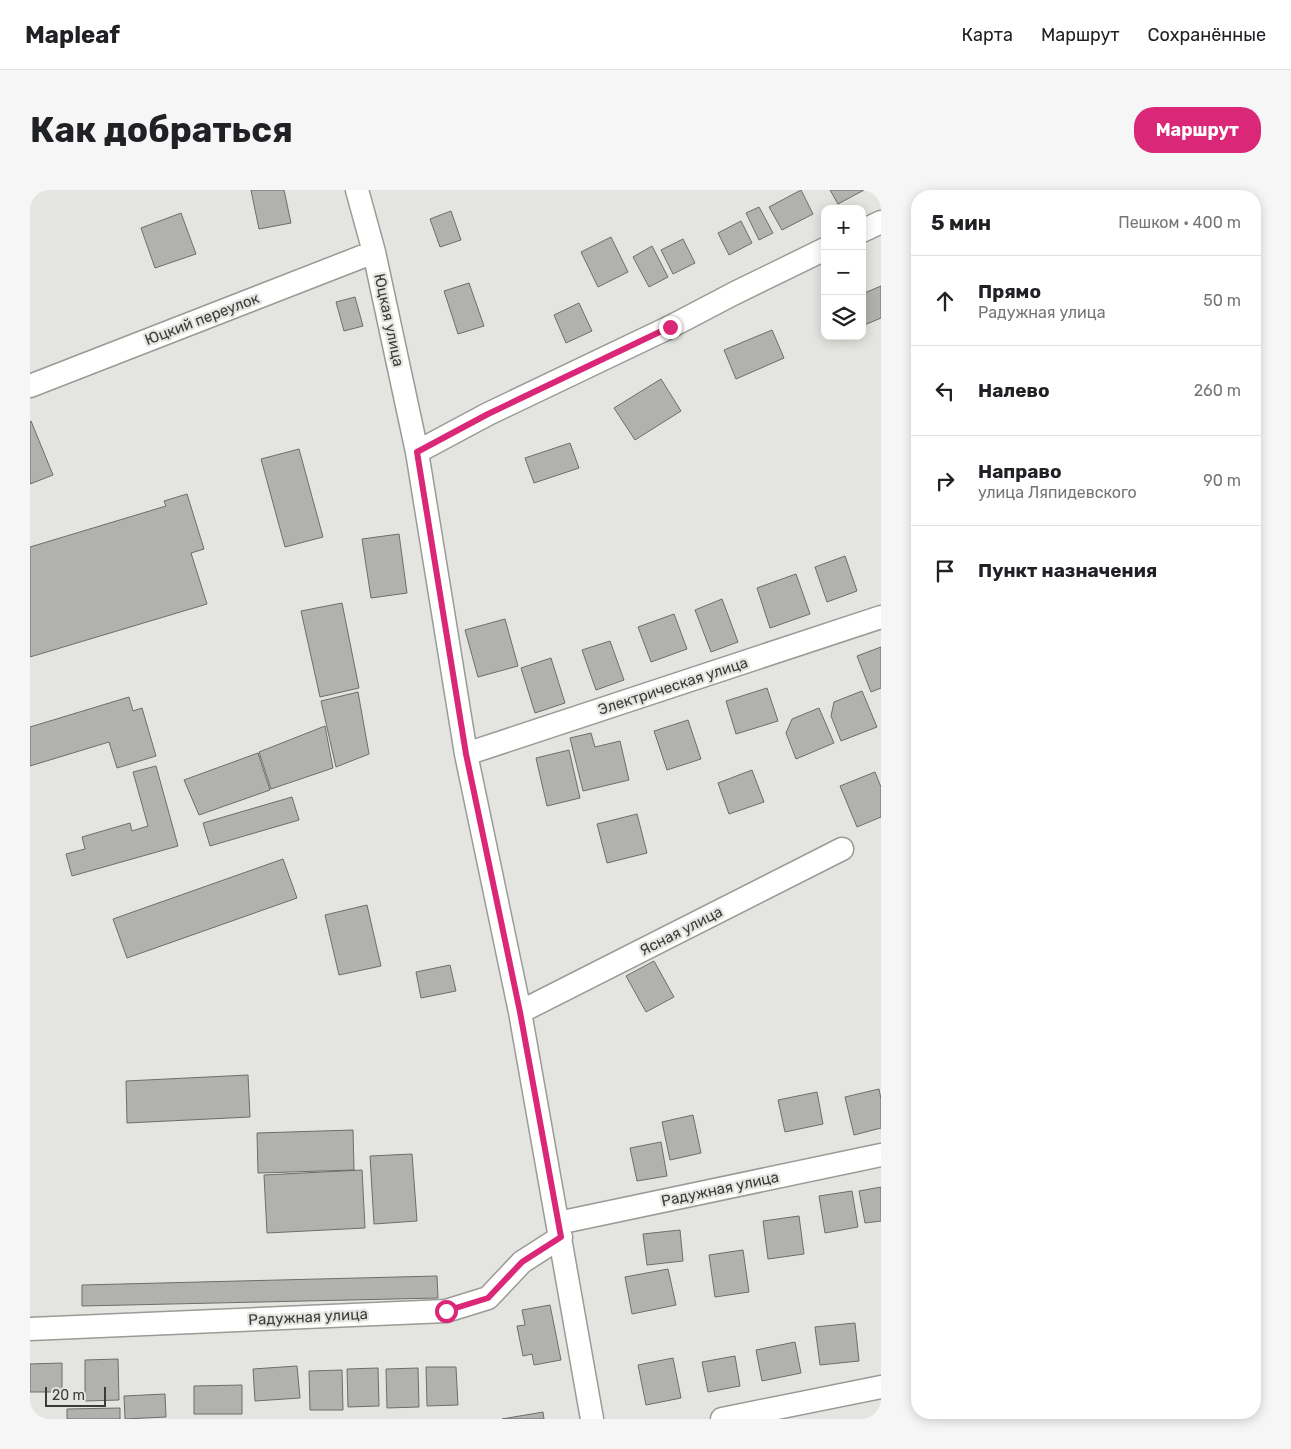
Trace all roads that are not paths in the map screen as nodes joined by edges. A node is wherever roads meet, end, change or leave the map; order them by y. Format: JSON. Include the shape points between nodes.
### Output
{"nodes":[{"id":1,"x":357,"y":190,"type":"edge"},
{"id":2,"x":881,"y":222,"type":"edge"},
{"id":3,"x":866,"y":229,"type":"edge"},
{"id":4,"x":823,"y":250,"type":"edge"},
{"id":5,"x":374,"y":252,"type":"junction"},
{"id":6,"x":30,"y":386,"type":"edge"},
{"id":7,"x":417,"y":452,"type":"junction"},
{"id":8,"x":881,"y":617,"type":"edge"},
{"id":9,"x":466,"y":754,"type":"junction"},
{"id":10,"x":842,"y":849,"type":"dead end"},
{"id":11,"x":520,"y":1012,"type":"junction"},
{"id":12,"x":881,"y":1155,"type":"edge"},
{"id":13,"x":560,"y":1230,"type":"junction"},
{"id":14,"x":30,"y":1329,"type":"edge"},
{"id":15,"x":881,"y":1387,"type":"edge"},
{"id":16,"x":592,"y":1419,"type":"edge"},
{"id":17,"x":722,"y":1419,"type":"edge"}],
"edges":[{"from":1,"to":5,"type":"street","name":"Юцкая улица"},
{"from":2,"to":3,"type":"street"},
{"from":4,"to":7,"type":"street"},
{"from":5,"to":6,"type":"street","name":"Юцкий переулок"},
{"from":5,"to":7,"type":"street","name":"Юцкая улица"},
{"from":7,"to":9,"type":"street","name":"Юцкая улица"},
{"from":8,"to":9,"type":"street","name":"Электрическая улица"},
{"from":9,"to":11,"type":"street","name":"Юцкая улица"},
{"from":10,"to":11,"type":"street","name":"Ясная улица"},
{"from":11,"to":13,"type":"street","name":"Юцкая улица"},
{"from":12,"to":13,"type":"street","name":"Радужная улица"},
{"from":13,"to":14,"type":"street","name":"Радужная улица","via":[[522,1262],[488,1298],[446,1311]]},
{"from":13,"to":16,"type":"street","name":"Юцкая улица"},
{"from":15,"to":17,"type":"street"}]}
